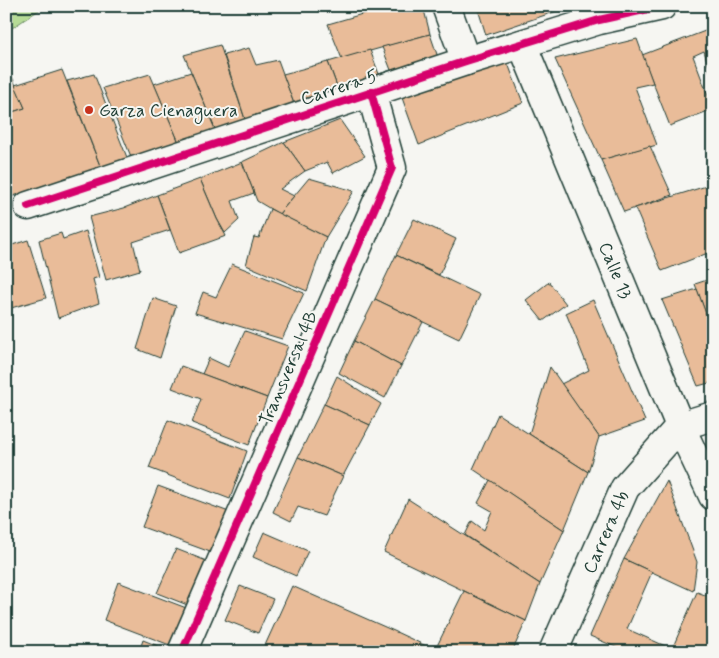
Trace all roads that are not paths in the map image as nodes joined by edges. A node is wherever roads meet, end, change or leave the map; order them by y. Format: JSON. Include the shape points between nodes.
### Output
{"nodes":[{"id":1,"x":446,"y":6,"type":"edge"},
{"id":2,"x":662,"y":6,"type":"edge"},
{"id":3,"x":597,"y":13,"type":"edge"},
{"id":4,"x":522,"y":44,"type":"junction"},
{"id":5,"x":466,"y":61,"type":"junction"},
{"id":6,"x":371,"y":92,"type":"junction"},
{"id":7,"x":28,"y":206,"type":"dead end"},
{"id":8,"x":713,"y":416,"type":"edge"},
{"id":9,"x":680,"y":426,"type":"junction"},
{"id":10,"x":713,"y":496,"type":"edge"},
{"id":11,"x":182,"y":652,"type":"edge"},
{"id":12,"x":553,"y":652,"type":"edge"}],
"edges":[{"from":1,"to":5,"type":"street"},
{"from":2,"to":3,"type":"street","name":"Carrera 5"},
{"from":3,"to":4,"type":"street","name":"Carrera 5"},
{"from":4,"to":5,"type":"street","name":"Carrera 5"},
{"from":4,"to":9,"type":"street","name":"Calle 13"},
{"from":5,"to":6,"type":"street","name":"Carrera 5"},
{"from":6,"to":7,"type":"street","name":"Carrera 5"},
{"from":6,"to":11,"type":"street","name":"Transversal 4B","via":[[392,168]]},
{"from":8,"to":9,"type":"street"},
{"from":9,"to":10,"type":"street","name":"Calle 13"},
{"from":9,"to":12,"type":"street","name":"Carrera 4b","via":[[624,488]]}]}
